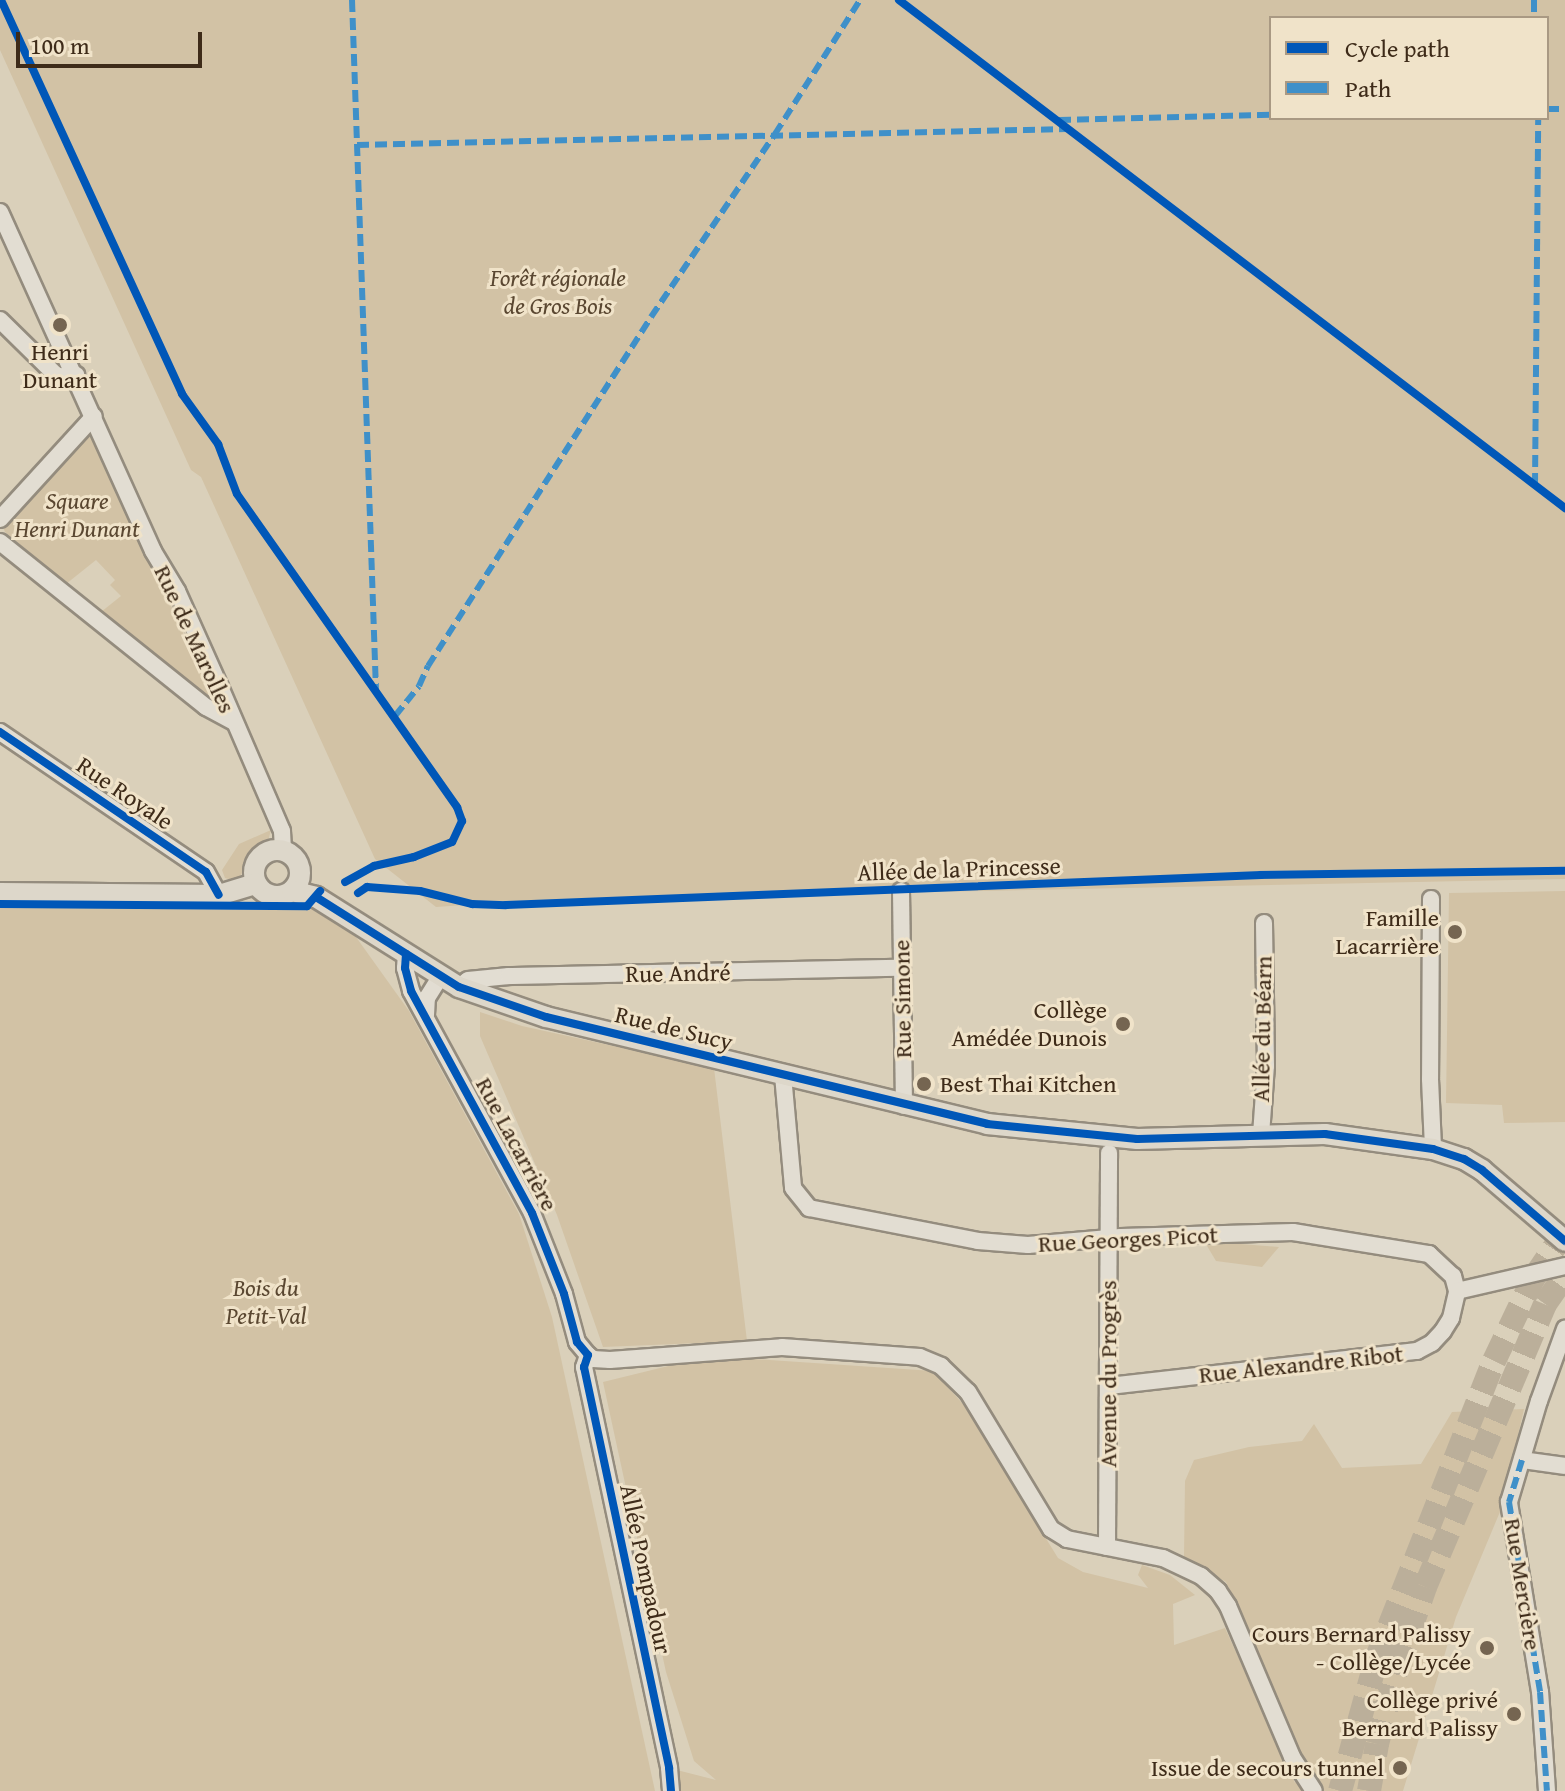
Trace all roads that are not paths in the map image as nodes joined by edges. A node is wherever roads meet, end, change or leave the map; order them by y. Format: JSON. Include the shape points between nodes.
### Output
{"nodes":[{"id":1,"x":0,"y":212,"type":"edge"},
{"id":2,"x":0,"y":320,"type":"edge"},
{"id":3,"x":76,"y":375,"type":"junction"},
{"id":4,"x":94,"y":416,"type":"junction"},
{"id":5,"x":0,"y":519,"type":"edge"},
{"id":6,"x":0,"y":542,"type":"edge"},
{"id":7,"x":232,"y":721,"type":"junction"},
{"id":8,"x":0,"y":732,"type":"edge"},
{"id":9,"x":283,"y":850,"type":"junction"},
{"id":10,"x":256,"y":884,"type":"junction"},
{"id":11,"x":296,"y":885,"type":"junction"},
{"id":12,"x":901,"y":891,"type":"dead end"},
{"id":13,"x":0,"y":893,"type":"edge"},
{"id":14,"x":219,"y":895,"type":"junction"},
{"id":15,"x":1431,"y":899,"type":"dead end"},
{"id":16,"x":1264,"y":923,"type":"dead end"},
{"id":17,"x":406,"y":954,"type":"junction"},
{"id":18,"x":901,"y":968,"type":"junction"},
{"id":19,"x":440,"y":977,"type":"junction"},
{"id":20,"x":459,"y":987,"type":"junction"},
{"id":21,"x":426,"y":1015,"type":"junction"},
{"id":22,"x":783,"y":1075,"type":"junction"},
{"id":23,"x":904,"y":1106,"type":"junction"},
{"id":24,"x":1261,"y":1135,"type":"junction"},
{"id":25,"x":1433,"y":1149,"type":"junction"},
{"id":26,"x":1109,"y":1153,"type":"dead end"},
{"id":27,"x":1108,"y":1238,"type":"junction"},
{"id":28,"x":1565,"y":1241,"type":"edge"},
{"id":29,"x":1565,"y":1266,"type":"edge"},
{"id":30,"x":1457,"y":1291,"type":"junction"},
{"id":31,"x":1565,"y":1329,"type":"edge"},
{"id":32,"x":588,"y":1355,"type":"junction"},
{"id":33,"x":1109,"y":1386,"type":"junction"},
{"id":34,"x":1522,"y":1460,"type":"junction"},
{"id":35,"x":1565,"y":1466,"type":"edge"},
{"id":36,"x":1107,"y":1547,"type":"junction"},
{"id":37,"x":671,"y":1791,"type":"edge"},
{"id":38,"x":1314,"y":1791,"type":"edge"},
{"id":39,"x":1547,"y":1791,"type":"edge"}],
"edges":[{"from":1,"to":3,"type":"street","name":"Rue de Marolles"},
{"from":2,"to":3,"type":"street","via":[[56,375]]},
{"from":3,"to":4,"type":"street","name":"Rue de Marolles"},
{"from":4,"to":5,"type":"street"},
{"from":4,"to":7,"type":"street","name":"Rue de Marolles"},
{"from":6,"to":7,"type":"street","via":[[206,707]]},
{"from":7,"to":9,"type":"street","name":"Rue de Marolles","via":[[282,831]]},
{"from":8,"to":14,"type":"street","name":"Rue Royale","via":[[206,872]]},
{"from":9,"to":10,"type":"main road","via":[[268,851],[256,861]]},
{"from":9,"to":11,"type":"main road","via":[[295,858]]},
{"from":10,"to":11,"type":"main road","via":[[274,896]]},
{"from":10,"to":14,"type":"main road"},
{"from":11,"to":17,"type":"main road","name":"Rue de Sucy"},
{"from":12,"to":18,"type":"street","name":"Rue Simone"},
{"from":13,"to":14,"type":"main road"},
{"from":15,"to":25,"type":"street"},
{"from":16,"to":24,"type":"street","name":"Allée du Béarn","via":[[1266,1066]]},
{"from":17,"to":19,"type":"main road","name":"Rue de Sucy"},
{"from":17,"to":21,"type":"street","name":"Rue Lacarrière","via":[[411,991]]},
{"from":18,"to":20,"type":"street","name":"Rue André","via":[[509,976],[468,980]]},
{"from":18,"to":23,"type":"street","name":"Rue Simone"},
{"from":19,"to":20,"type":"main road","name":"Rue de Sucy"},
{"from":19,"to":21,"type":"street","via":[[427,998]]},
{"from":20,"to":22,"type":"main road","name":"Rue de Sucy","via":[[546,1017]]},
{"from":21,"to":32,"type":"street","name":"Rue Lacarrière","via":[[532,1213],[577,1342]]},
{"from":22,"to":23,"type":"main road","name":"Rue de Sucy"},
{"from":22,"to":27,"type":"street","name":"Rue Georges Picot","via":[[793,1188],[809,1208],[978,1241],[1028,1245]]},
{"from":23,"to":24,"type":"main road","name":"Rue de Sucy","via":[[1049,1131],[1112,1131],[1156,1138]]},
{"from":24,"to":25,"type":"main road","name":"Rue de Sucy","via":[[1325,1134]]},
{"from":25,"to":28,"type":"main road","name":"Rue de Sucy","via":[[1482,1170]]},
{"from":26,"to":27,"type":"street","name":"Avenue du Progrès"},
{"from":27,"to":30,"type":"street","name":"Rue Georges Picot","via":[[1293,1232],[1406,1248],[1442,1262]]},
{"from":27,"to":33,"type":"street","name":"Avenue du Progrès"},
{"from":29,"to":30,"type":"street"},
{"from":30,"to":33,"type":"street","name":"Rue Alexandre Ribot","via":[[1443,1331],[1417,1351]]},
{"from":31,"to":34,"type":"street","name":"Rue Mercière"},
{"from":32,"to":36,"type":"street","via":[[610,1360],[782,1347],[920,1357],[963,1385],[1051,1529],[1067,1539]]},
{"from":32,"to":37,"type":"street","name":"Allée Pompadour","via":[[584,1367]]},
{"from":33,"to":36,"type":"street","name":"Avenue du Progrès"},
{"from":34,"to":35,"type":"street"},
{"from":34,"to":39,"type":"street","name":"Rue Mercière","via":[[1509,1502],[1540,1692]]},
{"from":36,"to":38,"type":"street","via":[[1178,1564],[1218,1591],[1292,1757]]}]}
